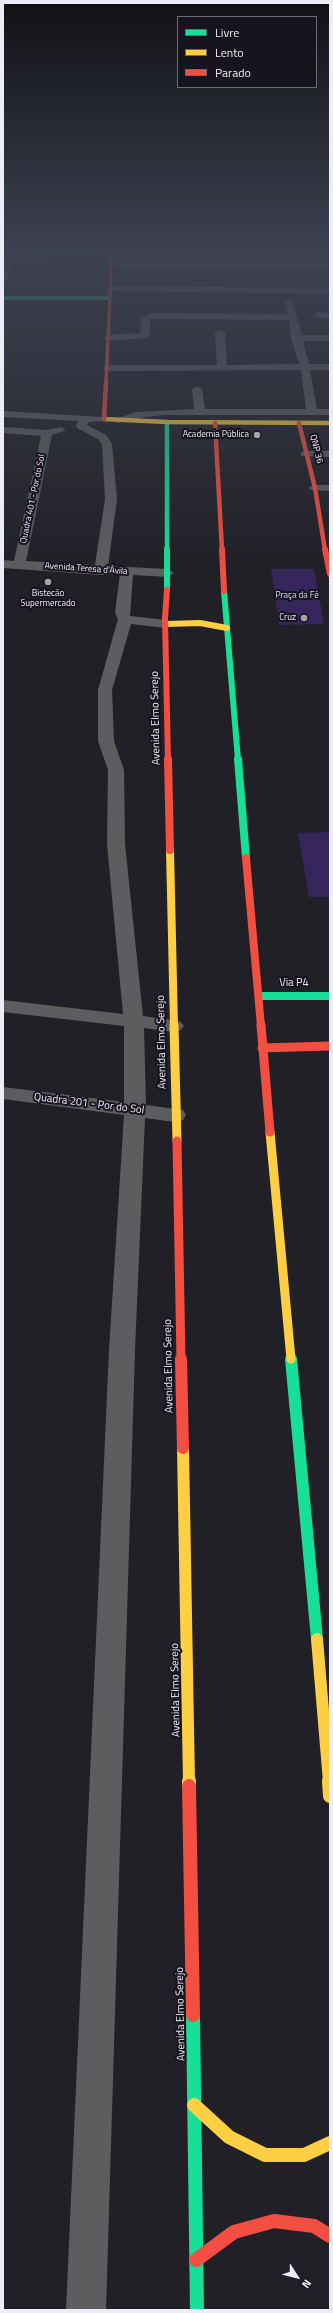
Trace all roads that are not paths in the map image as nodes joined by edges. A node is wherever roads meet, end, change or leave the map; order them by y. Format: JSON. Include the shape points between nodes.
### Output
{"nodes":[{"id":1,"x":107,"y":358,"type":"edge"},
{"id":2,"x":221,"y":358,"type":"edge"},
{"id":3,"x":302,"y":358,"type":"edge"},
{"id":4,"x":222,"y":367,"type":"junction"},
{"id":5,"x":305,"y":367,"type":"junction"},
{"id":6,"x":330,"y":367,"type":"edge"},
{"id":7,"x":107,"y":368,"type":"junction"},
{"id":8,"x":197,"y":389,"type":"dead end"},
{"id":9,"x":200,"y":412,"type":"junction"},
{"id":10,"x":312,"y":412,"type":"junction"},
{"id":11,"x":330,"y":412,"type":"edge"},
{"id":12,"x":3,"y":414,"type":"edge"},
{"id":13,"x":104,"y":419,"type":"junction"},
{"id":14,"x":118,"y":420,"type":"junction"},
{"id":15,"x":167,"y":422,"type":"junction"},
{"id":16,"x":83,"y":423,"type":"junction"},
{"id":17,"x":215,"y":423,"type":"junction"},
{"id":18,"x":299,"y":423,"type":"junction"},
{"id":19,"x":330,"y":423,"type":"edge"},
{"id":20,"x":3,"y":430,"type":"edge"},
{"id":21,"x":167,"y":432,"type":"junction"},
{"id":22,"x":47,"y":433,"type":"junction"},
{"id":23,"x":306,"y":454,"type":"junction"},
{"id":24,"x":330,"y":454,"type":"edge"},
{"id":25,"x":315,"y":488,"type":"junction"},
{"id":26,"x":330,"y":488,"type":"edge"},
{"id":27,"x":324,"y":522,"type":"edge"},
{"id":28,"x":328,"y":560,"type":"edge"},
{"id":29,"x":3,"y":564,"type":"edge"},
{"id":30,"x":19,"y":565,"type":"junction"},
{"id":31,"x":101,"y":571,"type":"junction"},
{"id":32,"x":127,"y":572,"type":"junction"},
{"id":33,"x":168,"y":573,"type":"junction"},
{"id":34,"x":330,"y":574,"type":"edge"},
{"id":35,"x":166,"y":606,"type":"junction"},
{"id":36,"x":177,"y":609,"type":"dead end"},
{"id":37,"x":125,"y":619,"type":"junction"},
{"id":38,"x":166,"y":624,"type":"junction"},
{"id":39,"x":227,"y":628,"type":"junction"},
{"id":40,"x":259,"y":996,"type":"junction"},
{"id":41,"x":330,"y":996,"type":"edge"},
{"id":42,"x":3,"y":1006,"type":"edge"},
{"id":43,"x":134,"y":1022,"type":"junction"},
{"id":44,"x":174,"y":1026,"type":"junction"},
{"id":45,"x":330,"y":1046,"type":"edge"},
{"id":46,"x":262,"y":1048,"type":"junction"},
{"id":47,"x":3,"y":1094,"type":"edge"},
{"id":48,"x":135,"y":1110,"type":"junction"},
{"id":49,"x":175,"y":1115,"type":"junction"},
{"id":50,"x":330,"y":1796,"type":"edge"},
{"id":51,"x":194,"y":2104,"type":"junction"},
{"id":52,"x":330,"y":2143,"type":"edge"},
{"id":53,"x":330,"y":2236,"type":"edge"},
{"id":54,"x":196,"y":2260,"type":"junction"},
{"id":55,"x":86,"y":2310,"type":"edge"},
{"id":56,"x":197,"y":2310,"type":"edge"}],
"edges":[{"from":1,"to":7,"type":"main road"},
{"from":2,"to":4,"type":"street"},
{"from":3,"to":5,"type":"street"},
{"from":4,"to":5,"type":"street"},
{"from":4,"to":7,"type":"street"},
{"from":5,"to":6,"type":"street"},
{"from":5,"to":10,"type":"street"},
{"from":7,"to":13,"type":"main road"},
{"from":8,"to":9,"type":"street"},
{"from":9,"to":10,"type":"street"},
{"from":9,"to":14,"type":"street","via":[[136,415]]},
{"from":10,"to":11,"type":"street"},
{"from":12,"to":16,"type":"street"},
{"from":13,"to":14,"type":"main road"},
{"from":13,"to":16,"type":"street"},
{"from":13,"to":21,"type":"main road"},
{"from":14,"to":15,"type":"main road"},
{"from":15,"to":17,"type":"main road"},
{"from":15,"to":21,"type":"main road","name":"Avenida Elmo Serejo"},
{"from":16,"to":22,"type":"street"},
{"from":16,"to":31,"type":"street","via":[[107,444],[111,499]]},
{"from":17,"to":18,"type":"main road"},
{"from":17,"to":39,"type":"main road","via":[[222,609]]},
{"from":18,"to":19,"type":"main road"},
{"from":18,"to":23,"type":"main road","name":"QNP 36"},
{"from":20,"to":22,"type":"street"},
{"from":21,"to":33,"type":"main road","name":"Avenida Elmo Serejo"},
{"from":22,"to":30,"type":"street","name":"Quadra 401 - Por do Sol"},
{"from":23,"to":24,"type":"street"},
{"from":23,"to":25,"type":"main road","name":"QNP 36"},
{"from":25,"to":26,"type":"street"},
{"from":25,"to":27,"type":"main road","name":"QNP 36"},
{"from":27,"to":28,"type":"main road","name":"QNP 36"},
{"from":28,"to":34,"type":"main road","name":"QNP 36"},
{"from":29,"to":30,"type":"street","name":"Avenida Teresa d'Ávila"},
{"from":30,"to":31,"type":"street","name":"Avenida Teresa d'Ávila"},
{"from":31,"to":32,"type":"street","name":"Avenida Teresa d'Ávila"},
{"from":32,"to":33,"type":"street","name":"Avenida Teresa d'Ávila"},
{"from":32,"to":37,"type":"street","via":[[122,613]]},
{"from":33,"to":35,"type":"main road","name":"Avenida Elmo Serejo"},
{"from":35,"to":36,"type":"main road"},
{"from":35,"to":38,"type":"main road","name":"Avenida Elmo Serejo"},
{"from":37,"to":38,"type":"street"},
{"from":37,"to":43,"type":"street","via":[[105,690],[106,741],[116,770],[116,844]]},
{"from":38,"to":39,"type":"main road","via":[[200,623]]},
{"from":38,"to":44,"type":"main road","name":"Avenida Elmo Serejo"},
{"from":39,"to":40,"type":"main road"},
{"from":40,"to":41,"type":"main road","name":"Via P4"},
{"from":40,"to":46,"type":"main road"},
{"from":42,"to":43,"type":"street"},
{"from":43,"to":44,"type":"street"},
{"from":43,"to":48,"type":"street"},
{"from":44,"to":49,"type":"main road","name":"Avenida Elmo Serejo"},
{"from":45,"to":46,"type":"main road"},
{"from":46,"to":50,"type":"main road"},
{"from":47,"to":48,"type":"street","name":"Quadra 201 - Por do Sol"},
{"from":48,"to":49,"type":"street","name":"Quadra 201 - Por do Sol"},
{"from":48,"to":55,"type":"street","via":[[122,1350]]},
{"from":49,"to":51,"type":"main road","name":"Avenida Elmo Serejo","via":[[186,1567]]},
{"from":51,"to":52,"type":"main road","via":[[229,2138],[265,2155],[304,2155]]},
{"from":51,"to":54,"type":"main road","name":"Avenida Elmo Serejo"},
{"from":53,"to":54,"type":"main road","via":[[314,2226],[274,2220],[234,2232]]},
{"from":54,"to":56,"type":"main road","name":"Avenida Elmo Serejo"}]}
